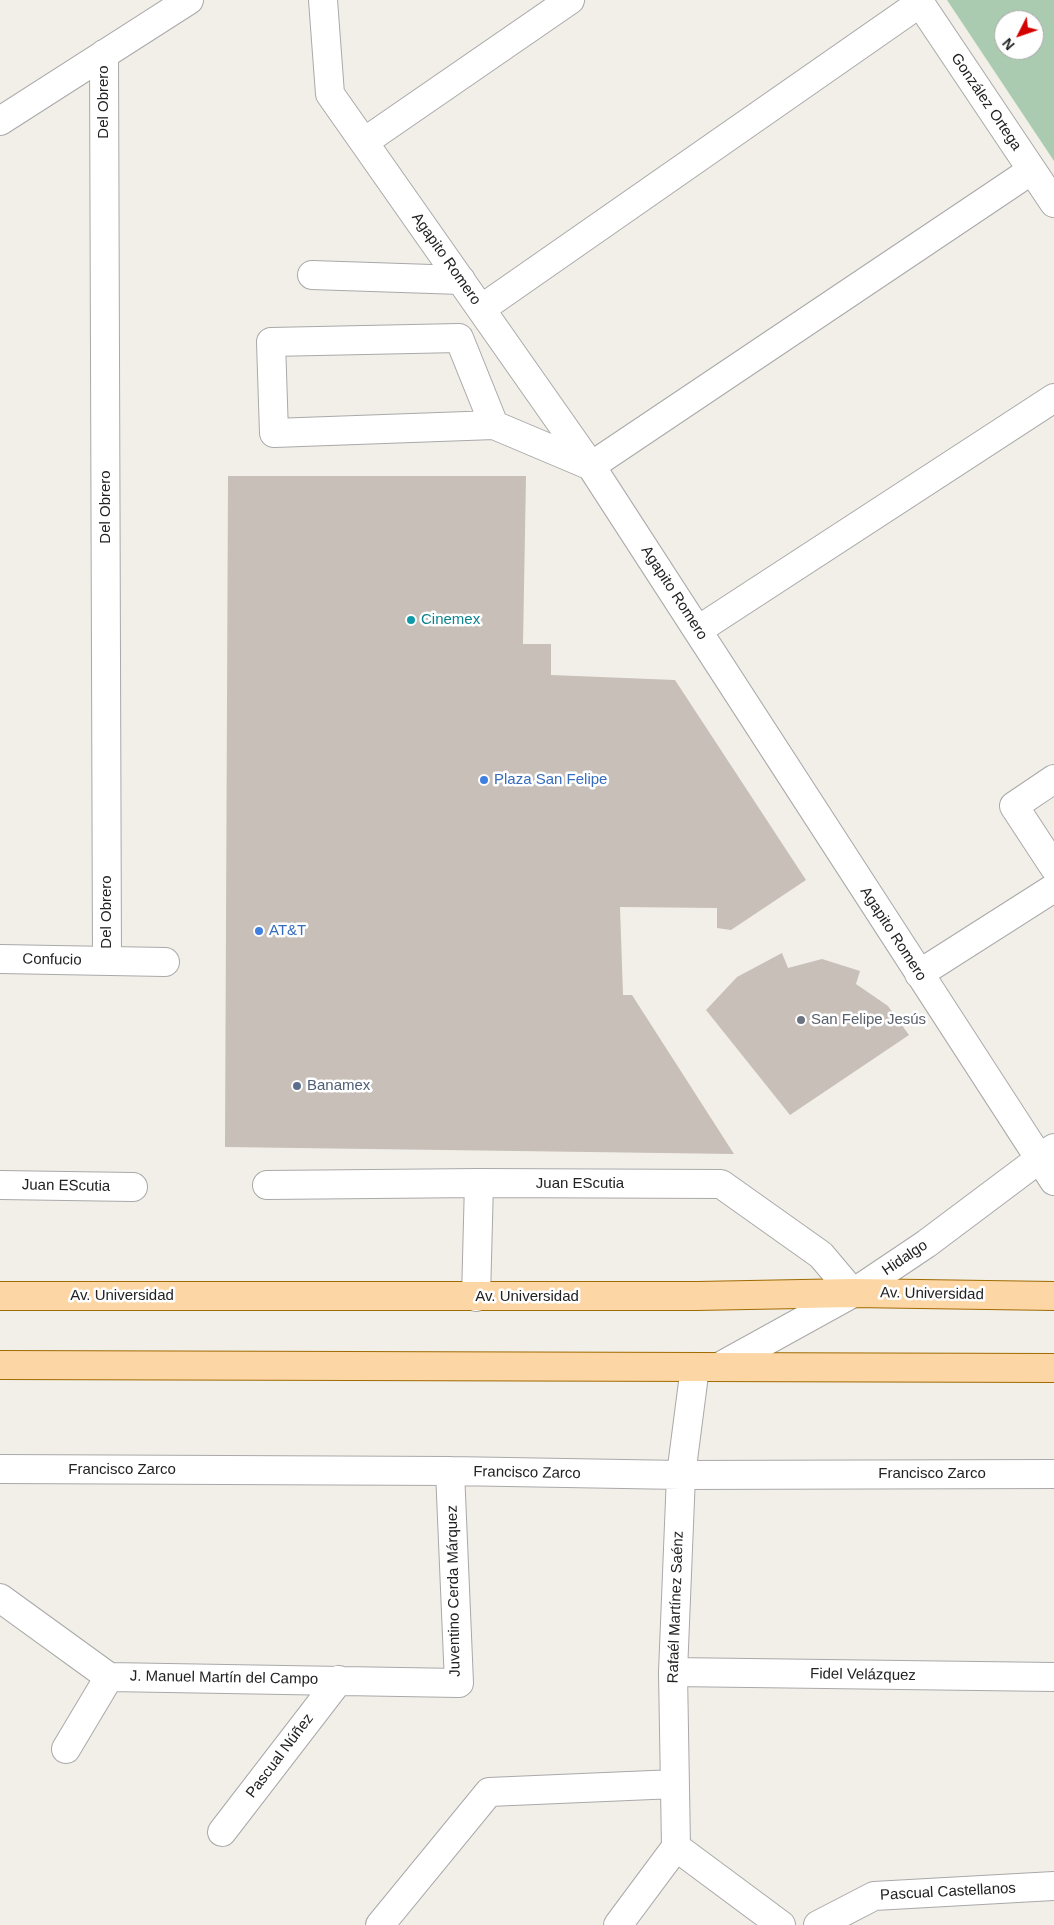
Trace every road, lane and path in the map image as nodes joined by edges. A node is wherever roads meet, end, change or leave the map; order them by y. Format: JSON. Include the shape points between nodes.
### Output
{"nodes":[{"id":1,"x":189,"y":0,"type":"edge"},
{"id":2,"x":323,"y":0,"type":"edge"},
{"id":3,"x":570,"y":0,"type":"edge"},
{"id":4,"x":919,"y":2,"type":"edge"},
{"id":5,"x":104,"y":54,"type":"junction"},
{"id":6,"x":0,"y":121,"type":"edge"},
{"id":7,"x":364,"y":142,"type":"junction"},
{"id":8,"x":1032,"y":170,"type":"junction"},
{"id":9,"x":1054,"y":203,"type":"edge"},
{"id":10,"x":312,"y":275,"type":"dead end"},
{"id":11,"x":461,"y":280,"type":"junction"},
{"id":12,"x":481,"y":309,"type":"junction"},
{"id":13,"x":1054,"y":398,"type":"edge"},
{"id":14,"x":494,"y":424,"type":"junction"},
{"id":15,"x":592,"y":466,"type":"junction"},
{"id":16,"x":698,"y":630,"type":"junction"},
{"id":17,"x":1054,"y":779,"type":"edge"},
{"id":18,"x":1054,"y":867,"type":"edge"},
{"id":19,"x":1054,"y":888,"type":"edge"},
{"id":20,"x":0,"y":960,"type":"edge"},
{"id":21,"x":107,"y":961,"type":"junction"},
{"id":22,"x":165,"y":962,"type":"dead end"},
{"id":23,"x":919,"y":974,"type":"junction"},
{"id":24,"x":1047,"y":1154,"type":"edge"},
{"id":25,"x":1054,"y":1182,"type":"edge"},
{"id":26,"x":479,"y":1184,"type":"junction"},
{"id":27,"x":0,"y":1185,"type":"edge"},
{"id":28,"x":267,"y":1186,"type":"dead end"},
{"id":29,"x":133,"y":1187,"type":"dead end"},
{"id":30,"x":853,"y":1293,"type":"junction"},
{"id":31,"x":0,"y":1296,"type":"edge"},
{"id":32,"x":1054,"y":1296,"type":"edge"},
{"id":33,"x":476,"y":1297,"type":"junction"},
{"id":34,"x":0,"y":1365,"type":"edge"},
{"id":35,"x":707,"y":1367,"type":"junction"},
{"id":36,"x":1054,"y":1368,"type":"edge"},
{"id":37,"x":0,"y":1469,"type":"edge"},
{"id":38,"x":450,"y":1471,"type":"junction"},
{"id":39,"x":1054,"y":1474,"type":"edge"},
{"id":40,"x":681,"y":1475,"type":"junction"},
{"id":41,"x":0,"y":1598,"type":"edge"},
{"id":42,"x":673,"y":1672,"type":"junction"},
{"id":43,"x":109,"y":1677,"type":"junction"},
{"id":44,"x":1054,"y":1677,"type":"edge"},
{"id":45,"x":339,"y":1680,"type":"junction"},
{"id":46,"x":66,"y":1749,"type":"dead end"},
{"id":47,"x":674,"y":1784,"type":"junction"},
{"id":48,"x":222,"y":1832,"type":"dead end"},
{"id":49,"x":676,"y":1847,"type":"junction"},
{"id":50,"x":1054,"y":1886,"type":"edge"},
{"id":51,"x":380,"y":1925,"type":"edge"},
{"id":52,"x":618,"y":1925,"type":"edge"},
{"id":53,"x":781,"y":1925,"type":"edge"},
{"id":54,"x":818,"y":1925,"type":"edge"}],
"edges":[{"from":1,"to":5,"type":"street"},
{"from":2,"to":7,"type":"street","name":"Agapito Romero","via":[[330,94]]},
{"from":3,"to":7,"type":"street"},
{"from":4,"to":8,"type":"street","name":"González Ortega"},
{"from":4,"to":12,"type":"street"},
{"from":5,"to":6,"type":"street"},
{"from":5,"to":21,"type":"street","name":"Del Obrero"},
{"from":7,"to":11,"type":"street","name":"Agapito Romero"},
{"from":8,"to":9,"type":"street","name":"González Ortega"},
{"from":8,"to":15,"type":"street"},
{"from":10,"to":11,"type":"street"},
{"from":11,"to":12,"type":"street","name":"Agapito Romero"},
{"from":12,"to":15,"type":"street","name":"Agapito Romero"},
{"from":13,"to":16,"type":"street"},
{"from":14,"to":14,"type":"street","via":[[459,338],[271,342],[274,433]]},
{"from":14,"to":15,"type":"street"},
{"from":15,"to":16,"type":"street","name":"Agapito Romero"},
{"from":16,"to":23,"type":"street","name":"Agapito Romero"},
{"from":17,"to":18,"type":"street","via":[[1014,806]]},
{"from":19,"to":23,"type":"street"},
{"from":20,"to":21,"type":"street","name":"Confucio"},
{"from":21,"to":22,"type":"street","name":"Confucio"},
{"from":23,"to":24,"type":"street","name":"Agapito Romero"},
{"from":24,"to":25,"type":"street","name":"Agapito Romero"},
{"from":24,"to":30,"type":"street","name":"Hidalgo","via":[[926,1244]]},
{"from":26,"to":28,"type":"street","name":"Juan EScutia"},
{"from":26,"to":30,"type":"street","name":"Juan EScutia","via":[[720,1184],[821,1255]]},
{"from":26,"to":33,"type":"street"},
{"from":27,"to":29,"type":"street","name":"Juan EScutia"},
{"from":30,"to":32,"type":"main road","name":"Av. Universidad"},
{"from":30,"to":33,"type":"main road","name":"Av. Universidad"},
{"from":30,"to":35,"type":"street","name":"Hidalgo"},
{"from":31,"to":33,"type":"main road","name":"Av. Universidad"},
{"from":34,"to":35,"type":"main road"},
{"from":35,"to":36,"type":"main road"},
{"from":35,"to":40,"type":"street","name":"Rafaél Martínez Saénz"},
{"from":37,"to":38,"type":"street","name":"Francisco Zarco"},
{"from":38,"to":40,"type":"street","name":"Francisco Zarco"},
{"from":38,"to":45,"type":"street","name":"Juventino Cerda Márquez","via":[[459,1683]]},
{"from":39,"to":40,"type":"street","name":"Francisco Zarco"},
{"from":40,"to":42,"type":"street","name":"Rafaél Martínez Saénz"},
{"from":41,"to":43,"type":"street","name":"J. Manuel Martín del Campo"},
{"from":42,"to":44,"type":"street","name":"Fidel Velázquez"},
{"from":42,"to":47,"type":"street","name":"Rafaél Martínez Saénz"},
{"from":43,"to":45,"type":"street","name":"J. Manuel Martín del Campo"},
{"from":43,"to":46,"type":"street","name":"J. Manuel Martín del Campo"},
{"from":45,"to":48,"type":"street","name":"Pascual Núñez"},
{"from":47,"to":49,"type":"street","name":"Rafaél Martínez Saénz"},
{"from":47,"to":51,"type":"street","via":[[489,1792]]},
{"from":49,"to":52,"type":"street"},
{"from":49,"to":53,"type":"street"},
{"from":50,"to":54,"type":"street","name":"Pascual Castellanos","via":[[874,1896]]}]}
